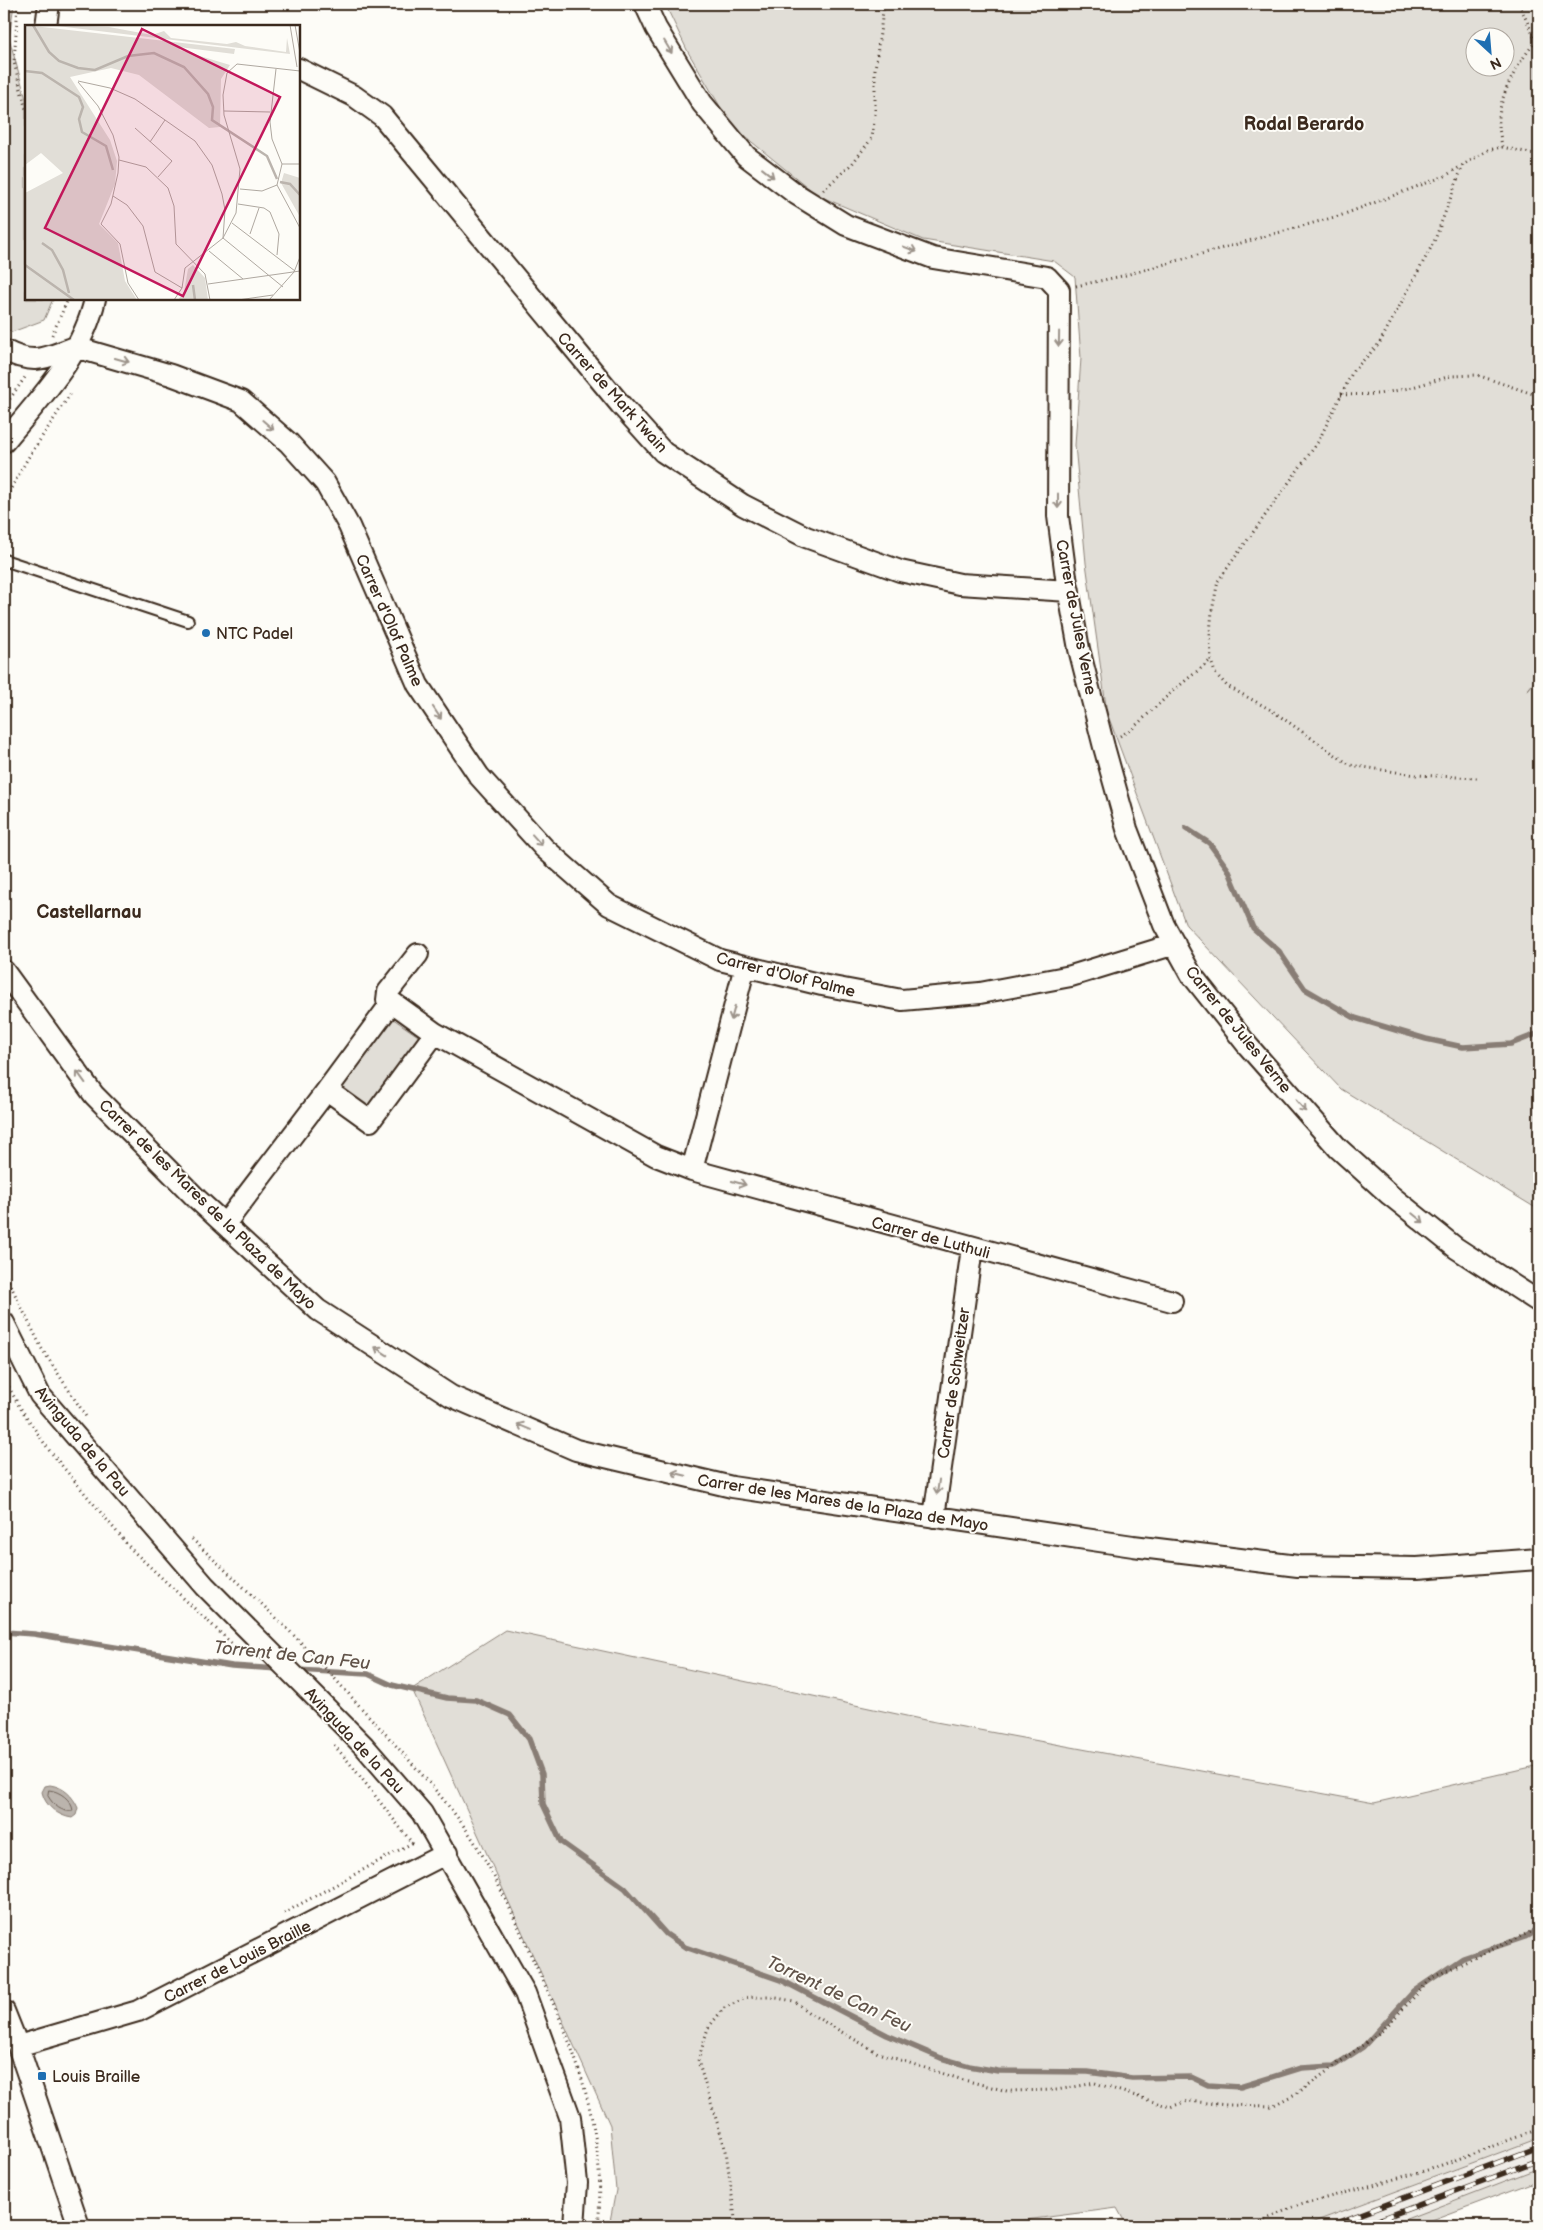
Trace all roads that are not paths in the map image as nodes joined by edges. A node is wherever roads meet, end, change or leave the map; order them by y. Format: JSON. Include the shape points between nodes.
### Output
{"nodes":[{"id":1,"x":49,"y":4,"type":"edge"},
{"id":2,"x":645,"y":4,"type":"edge"},
{"id":3,"x":46,"y":25,"type":"edge"},
{"id":4,"x":300,"y":69,"type":"edge"},
{"id":5,"x":95,"y":300,"type":"edge"},
{"id":6,"x":75,"y":347,"type":"junction"},
{"id":7,"x":4,"y":350,"type":"edge"},
{"id":8,"x":4,"y":442,"type":"edge"},
{"id":9,"x":4,"y":560,"type":"edge"},
{"id":10,"x":1069,"y":591,"type":"junction"},
{"id":11,"x":188,"y":621,"type":"dead end"},
{"id":12,"x":1174,"y":944,"type":"junction"},
{"id":13,"x":418,"y":954,"type":"dead end"},
{"id":14,"x":745,"y":966,"type":"junction"},
{"id":15,"x":4,"y":971,"type":"edge"},
{"id":16,"x":392,"y":1002,"type":"junction"},
{"id":17,"x":435,"y":1033,"type":"junction"},
{"id":18,"x":327,"y":1090,"type":"junction"},
{"id":19,"x":692,"y":1170,"type":"junction"},
{"id":20,"x":225,"y":1224,"type":"junction"},
{"id":21,"x":972,"y":1248,"type":"junction"},
{"id":22,"x":1172,"y":1301,"type":"dead end"},
{"id":23,"x":1539,"y":1302,"type":"edge"},
{"id":24,"x":4,"y":1323,"type":"edge"},
{"id":25,"x":934,"y":1517,"type":"junction"},
{"id":26,"x":1539,"y":1559,"type":"edge"},
{"id":27,"x":447,"y":1853,"type":"junction"},
{"id":28,"x":4,"y":2011,"type":"edge"},
{"id":29,"x":18,"y":2046,"type":"junction"},
{"id":30,"x":79,"y":2226,"type":"edge"},
{"id":31,"x":574,"y":2226,"type":"edge"}],
"edges":[{"from":1,"to":3,"type":"street"},
{"from":2,"to":10,"type":"street","name":"Carrer de Jules Verne","one_way":true,"via":[[702,103],[746,156],[809,202],[846,225],[933,258],[1047,277],[1059,290],[1058,516]]},
{"from":4,"to":10,"type":"street","name":"Carrer de Mark Twain","via":[[354,96],[382,116],[663,452],[743,505],[806,537],[900,571],[960,584]]},
{"from":5,"to":6,"type":"street","via":[[90,319]]},
{"from":6,"to":7,"type":"street","via":[[39,360],[16,357]]},
{"from":6,"to":8,"type":"street","via":[[62,371]]},
{"from":6,"to":14,"type":"street","name":"Carrer d'Olof Palme","one_way":true,"via":[[171,375],[241,400],[289,443],[325,483],[349,526],[418,685],[479,776],[544,848],[609,905],[720,960]]},
{"from":9,"to":11,"type":"lane"},
{"from":10,"to":12,"type":"street","name":"Carrer de Jules Verne","via":[[1080,649],[1127,829]]},
{"from":12,"to":14,"type":"street","name":"Carrer d'Olof Palme","via":[[1071,976],[980,993],[902,1000]]},
{"from":12,"to":23,"type":"street","name":"Carrer de Jules Verne","one_way":true,"via":[[1191,974],[1248,1046],[1338,1148],[1390,1196],[1456,1248]]},
{"from":13,"to":16,"type":"street","via":[[388,992],[387,1000]]},
{"from":14,"to":19,"type":"street","one_way":true},
{"from":20,"to":15,"type":"street","name":"Carrer de les Mares de la Plaza de Mayo","one_way":true,"via":[[94,1095]]},
{"from":16,"to":17,"type":"street","name":"Carrer de Luthuli"},
{"from":16,"to":18,"type":"street"},
{"from":17,"to":18,"type":"street","via":[[370,1121]]},
{"from":17,"to":19,"type":"street","name":"Carrer de Luthuli","via":[[656,1156]]},
{"from":18,"to":20,"type":"street"},
{"from":19,"to":21,"type":"street","name":"Carrer de Luthuli","one_way":true},
{"from":25,"to":20,"type":"street","name":"Carrer de les Mares de la Plaza de Mayo","one_way":true,"via":[[732,1487],[576,1450],[442,1391],[318,1310]]},
{"from":21,"to":22,"type":"street","name":"Carrer de Luthuli"},
{"from":21,"to":25,"type":"street","name":"Carrer de Schweitzer","one_way":true},
{"from":24,"to":27,"type":"street","name":"Avinguda de la Pau","via":[[40,1395],[205,1586],[364,1746],[422,1813]]},
{"from":25,"to":26,"type":"street","name":"Carrer de les Mares de la Plaza de Mayo","via":[[1298,1566],[1417,1568]]},
{"from":27,"to":29,"type":"street","name":"Carrer de Louis Braille","via":[[138,2011]]},
{"from":27,"to":31,"type":"street","name":"Avinguda de la Pau","via":[[525,1993],[570,2117],[577,2183]]},
{"from":28,"to":29,"type":"street"},
{"from":29,"to":30,"type":"street"}]}
